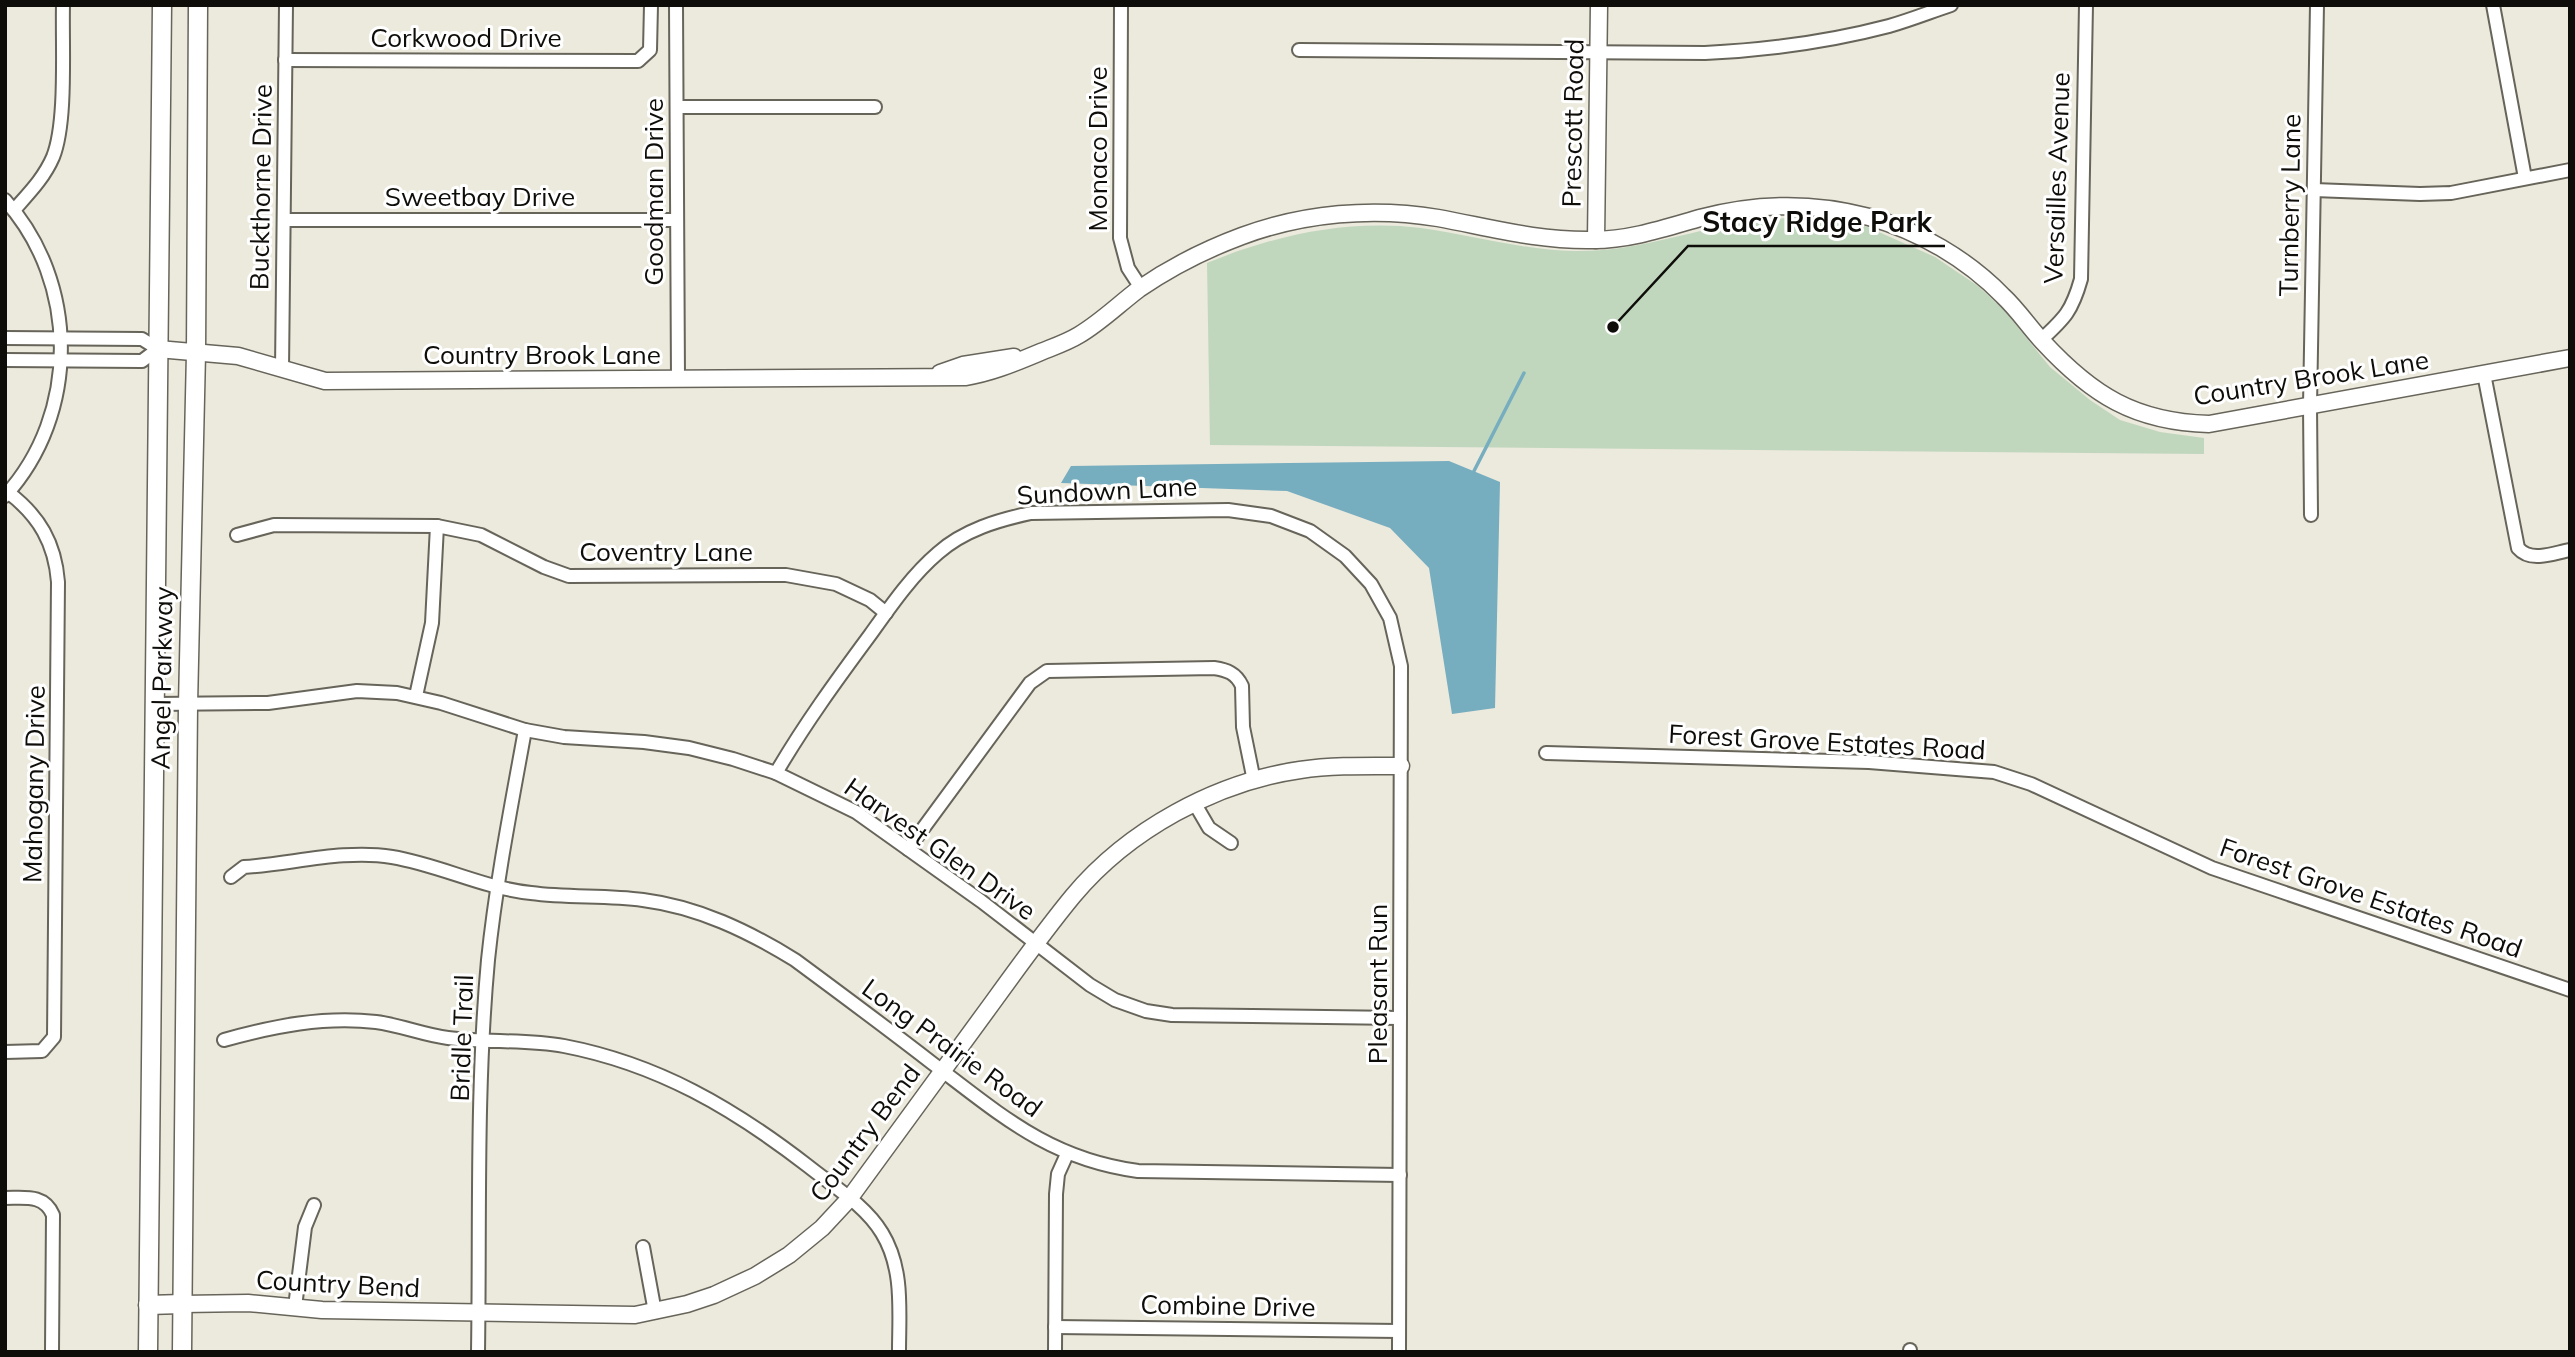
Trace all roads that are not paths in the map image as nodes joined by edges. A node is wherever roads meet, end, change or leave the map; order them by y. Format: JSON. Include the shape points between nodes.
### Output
{"nodes":[{"id":1,"x":63,"y":5,"type":"edge"},
{"id":2,"x":162,"y":5,"type":"edge"},
{"id":3,"x":198,"y":5,"type":"edge"},
{"id":4,"x":286,"y":5,"type":"edge"},
{"id":5,"x":650,"y":5,"type":"edge"},
{"id":6,"x":677,"y":5,"type":"edge"},
{"id":7,"x":1121,"y":5,"type":"edge"},
{"id":8,"x":1599,"y":5,"type":"edge"},
{"id":9,"x":1951,"y":5,"type":"edge"},
{"id":10,"x":2086,"y":5,"type":"edge"},
{"id":11,"x":2316,"y":5,"type":"edge"},
{"id":12,"x":2493,"y":5,"type":"edge"},
{"id":13,"x":1299,"y":50,"type":"dead end"},
{"id":14,"x":1598,"y":52,"type":"junction"},
{"id":15,"x":285,"y":60,"type":"junction"},
{"id":16,"x":677,"y":107,"type":"junction"},
{"id":17,"x":875,"y":107,"type":"dead end"},
{"id":18,"x":2570,"y":170,"type":"edge"},
{"id":19,"x":2525,"y":178,"type":"junction"},
{"id":20,"x":2314,"y":190,"type":"junction"},
{"id":21,"x":10,"y":205,"type":"edge"},
{"id":22,"x":284,"y":220,"type":"junction"},
{"id":23,"x":677,"y":220,"type":"junction"},
{"id":24,"x":1596,"y":240,"type":"junction"},
{"id":25,"x":1141,"y":288,"type":"junction"},
{"id":26,"x":5,"y":338,"type":"edge"},
{"id":27,"x":62,"y":338,"type":"junction"},
{"id":28,"x":2041,"y":340,"type":"junction"},
{"id":29,"x":158,"y":349,"type":"junction"},
{"id":30,"x":196,"y":353,"type":"junction"},
{"id":31,"x":2570,"y":358,"type":"edge"},
{"id":32,"x":5,"y":360,"type":"edge"},
{"id":33,"x":62,"y":361,"type":"junction"},
{"id":34,"x":282,"y":369,"type":"junction"},
{"id":35,"x":2484,"y":374,"type":"junction"},
{"id":36,"x":678,"y":378,"type":"junction"},
{"id":37,"x":2309,"y":406,"type":"junction"},
{"id":38,"x":7,"y":494,"type":"edge"},
{"id":39,"x":2311,"y":515,"type":"dead end"},
{"id":40,"x":437,"y":526,"type":"junction"},
{"id":41,"x":237,"y":535,"type":"dead end"},
{"id":42,"x":2570,"y":550,"type":"edge"},
{"id":43,"x":886,"y":612,"type":"junction"},
{"id":44,"x":1390,"y":618,"type":"joint"},
{"id":45,"x":416,"y":696,"type":"junction"},
{"id":46,"x":155,"y":704,"type":"junction"},
{"id":47,"x":188,"y":705,"type":"junction"},
{"id":48,"x":524,"y":730,"type":"junction"},
{"id":49,"x":1546,"y":753,"type":"dead end"},
{"id":50,"x":1401,"y":766,"type":"junction"},
{"id":51,"x":776,"y":774,"type":"junction"},
{"id":52,"x":1254,"y":781,"type":"junction"},
{"id":53,"x":1195,"y":804,"type":"junction"},
{"id":54,"x":1231,"y":843,"type":"dead end"},
{"id":55,"x":908,"y":849,"type":"junction"},
{"id":56,"x":231,"y":877,"type":"dead end"},
{"id":57,"x":496,"y":887,"type":"junction"},
{"id":58,"x":1036,"y":944,"type":"junction"},
{"id":59,"x":2570,"y":990,"type":"edge"},
{"id":60,"x":1400,"y":1018,"type":"junction"},
{"id":61,"x":225,"y":1040,"type":"dead end"},
{"id":62,"x":483,"y":1040,"type":"junction"},
{"id":63,"x":5,"y":1052,"type":"edge"},
{"id":64,"x":943,"y":1071,"type":"junction"},
{"id":65,"x":1067,"y":1154,"type":"junction"},
{"id":66,"x":1400,"y":1175,"type":"junction"},
{"id":67,"x":5,"y":1198,"type":"edge"},
{"id":68,"x":849,"y":1199,"type":"junction"},
{"id":69,"x":314,"y":1205,"type":"dead end"},
{"id":70,"x":643,"y":1247,"type":"dead end"},
{"id":71,"x":182,"y":1304,"type":"junction"},
{"id":72,"x":148,"y":1305,"type":"junction"},
{"id":73,"x":295,"y":1307,"type":"junction"},
{"id":74,"x":655,"y":1312,"type":"junction"},
{"id":75,"x":479,"y":1314,"type":"junction"},
{"id":76,"x":1055,"y":1327,"type":"junction"},
{"id":77,"x":1399,"y":1331,"type":"junction"},
{"id":78,"x":52,"y":1352,"type":"edge"},
{"id":79,"x":148,"y":1352,"type":"edge"},
{"id":80,"x":182,"y":1352,"type":"edge"},
{"id":81,"x":478,"y":1352,"type":"edge"},
{"id":82,"x":899,"y":1352,"type":"edge"},
{"id":83,"x":1055,"y":1352,"type":"edge"},
{"id":84,"x":1399,"y":1352,"type":"edge"}],
"edges":[{"from":1,"to":21,"type":"street","via":[[60,127],[53,156],[40,181]]},
{"from":2,"to":29,"type":"main road","name":"Angel Parkway"},
{"from":3,"to":30,"type":"main road","name":"Angel Parkway"},
{"from":4,"to":15,"type":"street","name":"Buckthorne Drive"},
{"from":5,"to":15,"type":"street","name":"Corkwood Drive","via":[[650,44],[646,56],[633,62]]},
{"from":6,"to":16,"type":"street","name":"Goodman Drive"},
{"from":7,"to":25,"type":"street","name":"Monaco Drive","via":[[1120,238],[1128,268]]},
{"from":8,"to":14,"type":"street","name":"Prescott Road"},
{"from":9,"to":14,"type":"street","via":[[1892,25],[1781,47],[1705,53]]},
{"from":10,"to":28,"type":"street","name":"Versailles Avenue","via":[[2081,279],[2066,317]]},
{"from":11,"to":20,"type":"street","name":"Turnberry Lane"},
{"from":12,"to":19,"type":"street"},
{"from":13,"to":14,"type":"street"},
{"from":14,"to":24,"type":"street","name":"Prescott Road"},
{"from":15,"to":22,"type":"street","name":"Buckthorne Drive"},
{"from":16,"to":17,"type":"street"},
{"from":16,"to":23,"type":"street","name":"Goodman Drive"},
{"from":18,"to":19,"type":"street"},
{"from":19,"to":20,"type":"street","via":[[2451,193]]},
{"from":20,"to":37,"type":"street","name":"Turnberry Lane"},
{"from":21,"to":27,"type":"street","via":[[48,269]]},
{"from":22,"to":23,"type":"street","name":"Sweetbay Drive"},
{"from":22,"to":34,"type":"street","name":"Buckthorne Drive"},
{"from":23,"to":36,"type":"street","name":"Goodman Drive"},
{"from":24,"to":25,"type":"street","name":"Country Brook Lane","via":[[1509,234],[1399,214],[1332,215],[1241,236]]},
{"from":24,"to":28,"type":"street","name":"Country Brook Lane","via":[[1757,208],[1815,206],[1845,211],[1902,229],[1955,257],[2002,295]]},
{"from":25,"to":36,"type":"street","name":"Country Brook Lane","via":[[1080,335],[1037,353],[963,365],[929,376]]},
{"from":26,"to":27,"type":"street","name":"Country Brook Lane"},
{"from":27,"to":29,"type":"street","name":"Country Brook Lane","via":[[142,339]]},
{"from":27,"to":33,"type":"street"},
{"from":28,"to":37,"type":"street","name":"Country Brook Lane","via":[[2102,396],[2164,420],[2209,424]]},
{"from":29,"to":30,"type":"street","name":"Country Brook Lane"},
{"from":29,"to":33,"type":"street","name":"Country Brook Lane","via":[[142,361]]},
{"from":29,"to":46,"type":"main road","name":"Angel Parkway"},
{"from":30,"to":34,"type":"street","name":"Country Brook Lane","via":[[237,356]]},
{"from":30,"to":47,"type":"main road","name":"Angel Parkway"},
{"from":31,"to":35,"type":"street","name":"Country Brook Lane"},
{"from":32,"to":33,"type":"street","name":"Country Brook Lane"},
{"from":33,"to":38,"type":"street","via":[[43,436]]},
{"from":34,"to":36,"type":"street","name":"Country Brook Lane","via":[[326,381]]},
{"from":35,"to":37,"type":"street","name":"Country Brook Lane"},
{"from":35,"to":42,"type":"street","via":[[2517,545],[2524,554],[2536,556]]},
{"from":37,"to":39,"type":"street","name":"Turnberry Lane"},
{"from":38,"to":63,"type":"street","name":"Mahogany Drive","via":[[35,516],[45,531],[58,582],[54,1037],[42,1051]]},
{"from":40,"to":41,"type":"street","name":"Coventry Lane","via":[[274,525]]},
{"from":40,"to":43,"type":"street","name":"Coventry Lane","via":[[481,535],[569,576],[786,575],[836,584]]},
{"from":40,"to":45,"type":"street","via":[[432,623]]},
{"from":43,"to":44,"type":"street","name":"Sundown Lane","via":[[939,552],[1007,518],[1057,511],[1197,509],[1271,516],[1310,531],[1345,556],[1371,584]]},
{"from":43,"to":51,"type":"street","name":"Sundown Lane","via":[[798,734]]},
{"from":44,"to":50,"type":"street","name":"Pleasant Run","via":[[1401,666]]},
{"from":45,"to":47,"type":"street","name":"Harvest Glen Drive","via":[[357,691],[268,704]]},
{"from":45,"to":48,"type":"street","name":"Harvest Glen Drive"},
{"from":46,"to":47,"type":"street","name":"Harvest Glen Drive"},
{"from":46,"to":72,"type":"main road","name":"Angel Parkway"},
{"from":47,"to":71,"type":"main road","name":"Angel Parkway"},
{"from":48,"to":51,"type":"street","name":"Harvest Glen Drive","via":[[690,748]]},
{"from":48,"to":57,"type":"street","name":"Bridle Trail"},
{"from":49,"to":59,"type":"street","name":"Forest Grove Estates Road","via":[[1869,762],[1994,772],[2043,789],[2212,868]]},
{"from":50,"to":52,"type":"street","name":"Country Bend","via":[[1322,767]]},
{"from":50,"to":60,"type":"street","name":"Pleasant Run"},
{"from":51,"to":55,"type":"street","name":"Harvest Glen Drive","via":[[856,812]]},
{"from":52,"to":53,"type":"street","name":"Country Bend"},
{"from":52,"to":55,"type":"street","via":[[1243,727],[1242,686],[1235,675],[1223,669],[1057,669],[1030,682]]},
{"from":53,"to":54,"type":"street","via":[[1209,828]]},
{"from":53,"to":58,"type":"street","name":"Country Bend","via":[[1153,827],[1099,869]]},
{"from":55,"to":58,"type":"street","name":"Harvest Glen Drive"},
{"from":56,"to":57,"type":"street","name":"Long Prairie Road","via":[[244,867],[358,855],[392,857]]},
{"from":57,"to":62,"type":"street","name":"Bridle Trail"},
{"from":57,"to":64,"type":"street","name":"Long Prairie Road","via":[[642,900],[710,916],[795,960]]},
{"from":58,"to":60,"type":"street","name":"Harvest Glen Drive","via":[[1098,990],[1146,1011]]},
{"from":58,"to":64,"type":"street","name":"Country Bend"},
{"from":60,"to":66,"type":"street","name":"Pleasant Run"},
{"from":61,"to":62,"type":"street","via":[[275,1027],[342,1020]]},
{"from":62,"to":68,"type":"street","via":[[563,1046],[620,1059],[675,1080],[721,1105]]},
{"from":62,"to":75,"type":"street","name":"Bridle Trail"},
{"from":64,"to":65,"type":"street","name":"Long Prairie Road","via":[[1044,1143]]},
{"from":64,"to":68,"type":"street","name":"Country Bend"},
{"from":65,"to":66,"type":"street","name":"Long Prairie Road","via":[[1138,1171]]},
{"from":65,"to":76,"type":"street","via":[[1056,1194]]},
{"from":66,"to":77,"type":"street","name":"Pleasant Run"},
{"from":67,"to":78,"type":"street","via":[[36,1198],[53,1215]]},
{"from":68,"to":74,"type":"street","name":"Country Bend","via":[[789,1255],[755,1276],[714,1295]]},
{"from":68,"to":82,"type":"street","via":[[870,1217],[894,1259]]},
{"from":69,"to":73,"type":"street","via":[[305,1227]]},
{"from":70,"to":74,"type":"street"},
{"from":71,"to":72,"type":"main road"},
{"from":71,"to":73,"type":"street","name":"Country Bend"},
{"from":71,"to":80,"type":"main road","name":"Angel Parkway"},
{"from":72,"to":79,"type":"main road","name":"Angel Parkway"},
{"from":73,"to":75,"type":"street","name":"Country Bend"},
{"from":74,"to":75,"type":"street","name":"Country Bend"},
{"from":75,"to":81,"type":"street","name":"Bridle Trail"},
{"from":76,"to":77,"type":"street","name":"Combine Drive"},
{"from":76,"to":83,"type":"street"},
{"from":77,"to":84,"type":"street","name":"Pleasant Run"}]}
